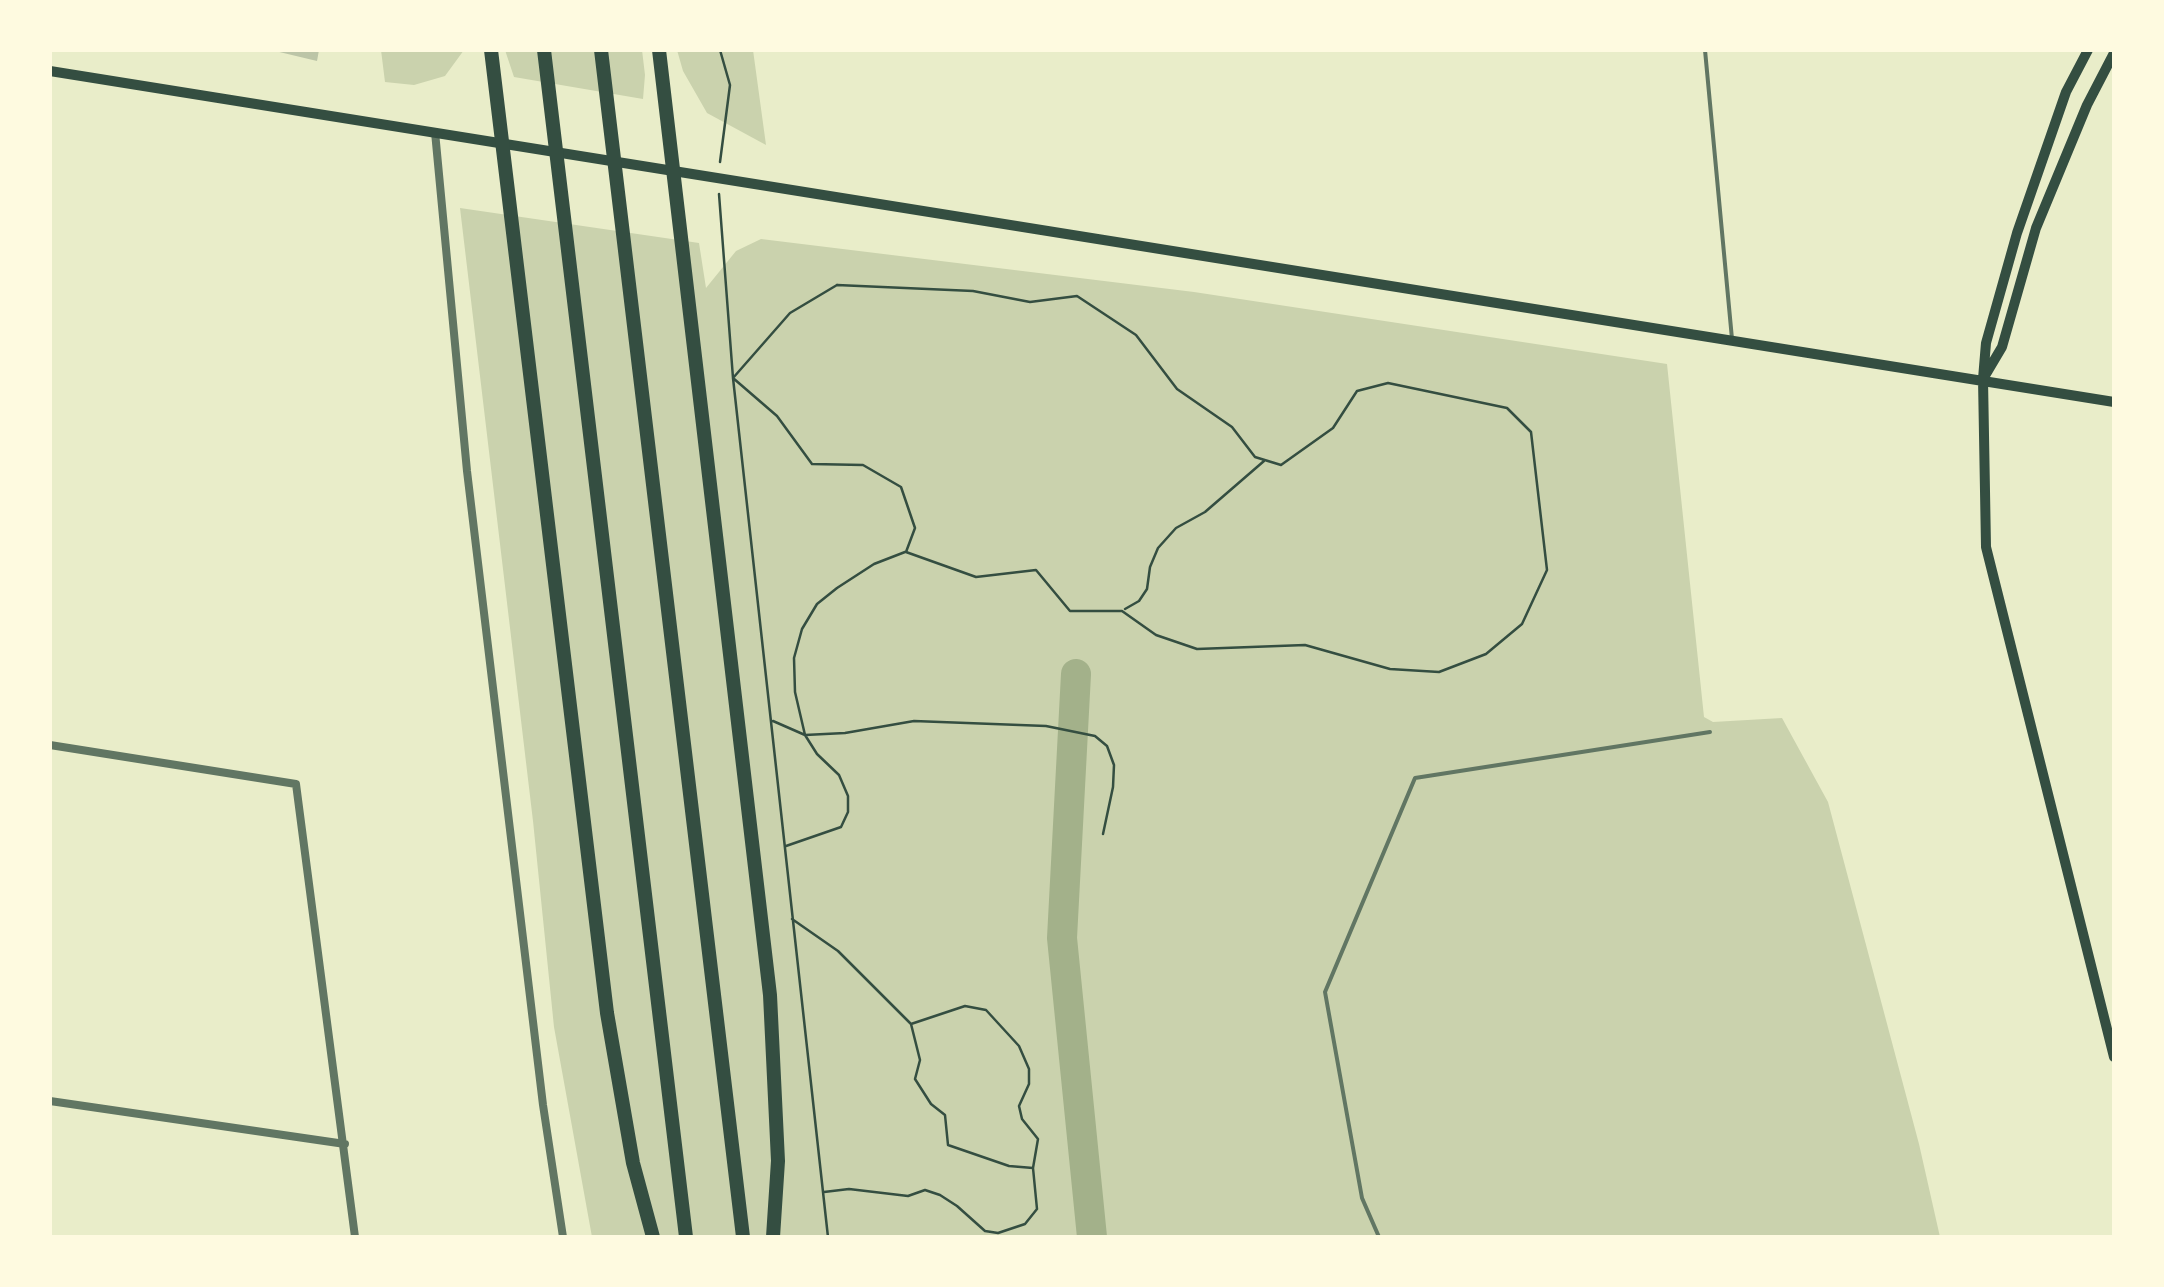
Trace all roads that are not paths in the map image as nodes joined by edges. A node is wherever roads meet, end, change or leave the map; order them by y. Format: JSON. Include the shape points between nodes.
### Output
{"nodes":[{"id":1,"x":491,"y":50,"type":"edge"},
{"id":2,"x":544,"y":50,"type":"edge"},
{"id":3,"x":601,"y":50,"type":"edge"},
{"id":4,"x":659,"y":50,"type":"edge"},
{"id":5,"x":1705,"y":50,"type":"edge"},
{"id":6,"x":2088,"y":50,"type":"edge"},
{"id":7,"x":2114,"y":54,"type":"edge"},
{"id":8,"x":50,"y":70,"type":"edge"},
{"id":9,"x":435,"y":132,"type":"junction"},
{"id":10,"x":502,"y":142,"type":"junction"},
{"id":11,"x":674,"y":168,"type":"junction"},
{"id":12,"x":1732,"y":341,"type":"junction"},
{"id":13,"x":1983,"y":379,"type":"junction"},
{"id":14,"x":2114,"y":402,"type":"edge"},
{"id":15,"x":1710,"y":732,"type":"dead end"},
{"id":16,"x":50,"y":745,"type":"edge"},
{"id":17,"x":2114,"y":1057,"type":"edge"},
{"id":18,"x":50,"y":1102,"type":"edge"},
{"id":19,"x":344,"y":1144,"type":"junction"},
{"id":20,"x":355,"y":1237,"type":"edge"},
{"id":21,"x":564,"y":1237,"type":"edge"},
{"id":22,"x":652,"y":1237,"type":"edge"},
{"id":23,"x":686,"y":1237,"type":"edge"},
{"id":24,"x":743,"y":1237,"type":"edge"},
{"id":25,"x":773,"y":1237,"type":"edge"},
{"id":26,"x":1378,"y":1237,"type":"edge"}],
"edges":[{"from":1,"to":10,"type":"highway"},
{"from":2,"to":23,"type":"highway"},
{"from":3,"to":24,"type":"highway"},
{"from":4,"to":11,"type":"highway"},
{"from":5,"to":12,"type":"lane"},
{"from":6,"to":13,"type":"main road","via":[[2066,92],[2017,233],[1986,343]]},
{"from":7,"to":13,"type":"main road","via":[[2036,228],[2002,346]]},
{"from":8,"to":9,"type":"main road"},
{"from":9,"to":10,"type":"main road"},
{"from":9,"to":21,"type":"street","via":[[469,491]]},
{"from":10,"to":11,"type":"main road"},
{"from":10,"to":22,"type":"highway","via":[[607,1013],[632,1163]]},
{"from":11,"to":12,"type":"main road"},
{"from":11,"to":25,"type":"highway","via":[[770,995],[778,1161]]},
{"from":12,"to":13,"type":"main road"},
{"from":13,"to":14,"type":"main road"},
{"from":13,"to":17,"type":"main road","via":[[1986,547]]},
{"from":15,"to":26,"type":"lane","via":[[1415,778],[1325,992],[1362,1198]]},
{"from":16,"to":19,"type":"street","via":[[296,784]]},
{"from":18,"to":19,"type":"street"},
{"from":19,"to":20,"type":"street"}]}
